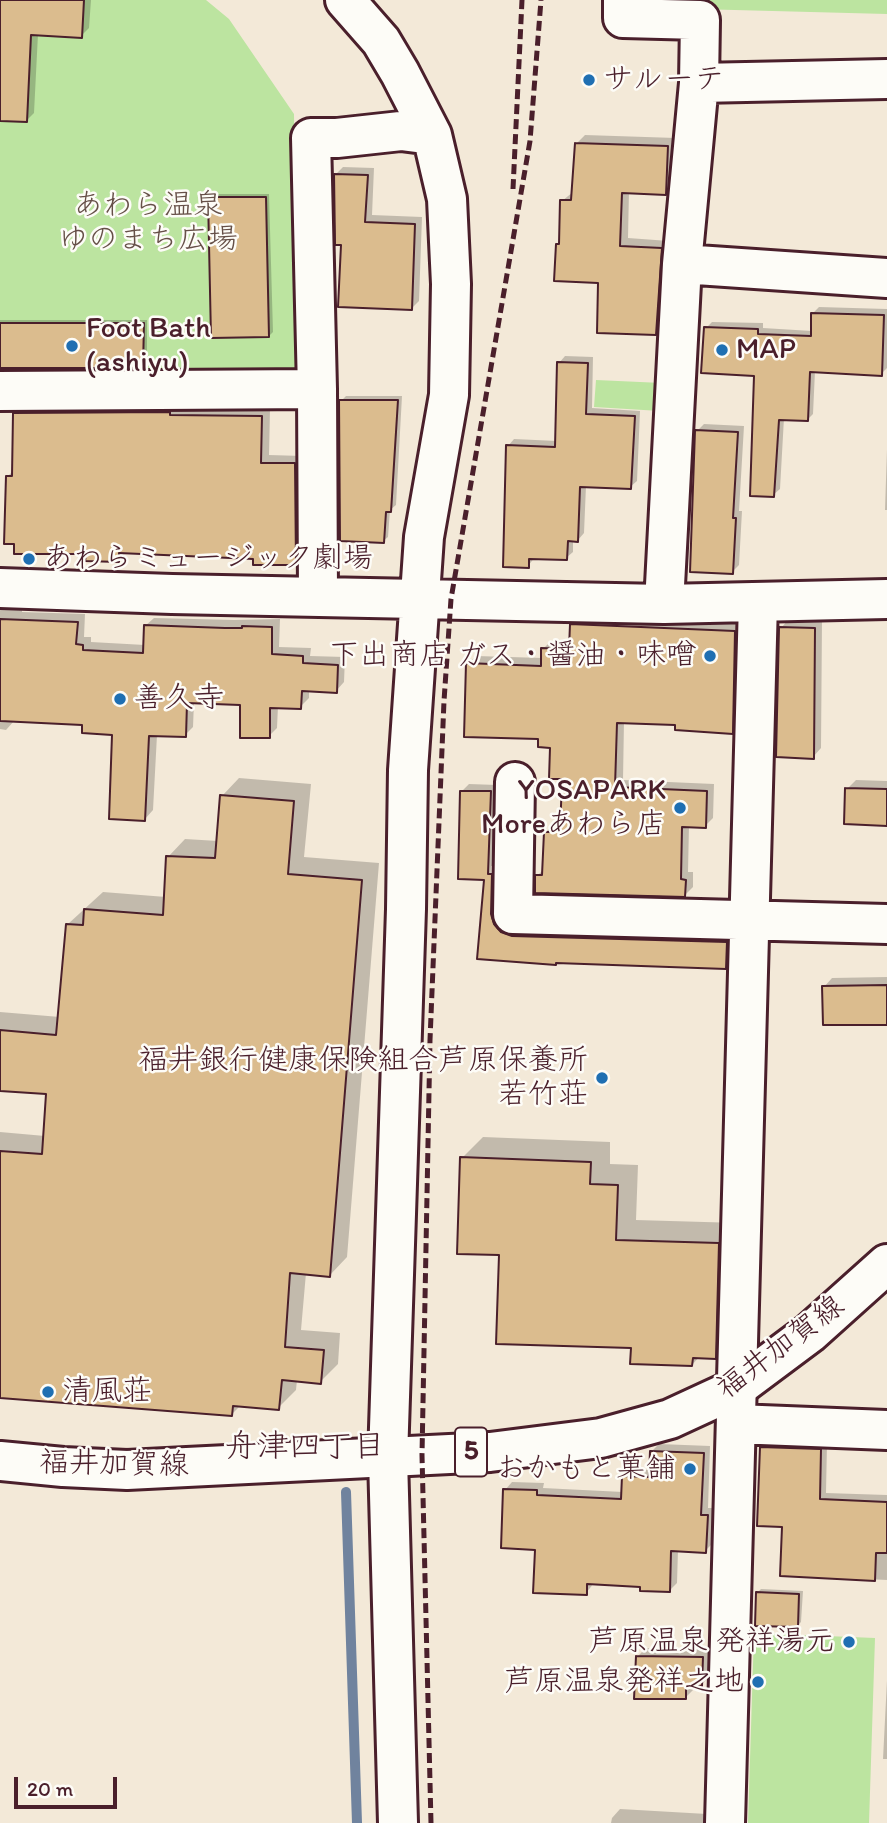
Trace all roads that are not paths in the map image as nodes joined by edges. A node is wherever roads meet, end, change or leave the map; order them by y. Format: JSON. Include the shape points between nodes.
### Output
{"nodes":[{"id":1,"x":345,"y":0,"type":"edge"},
{"id":2,"x":623,"y":0,"type":"edge"},
{"id":3,"x":887,"y":79,"type":"edge"},
{"id":4,"x":699,"y":83,"type":"junction"},
{"id":5,"x":432,"y":135,"type":"junction"},
{"id":6,"x":682,"y":264,"type":"junction"},
{"id":7,"x":887,"y":278,"type":"edge"},
{"id":8,"x":317,"y":389,"type":"junction"},
{"id":9,"x":0,"y":391,"type":"edge"},
{"id":10,"x":0,"y":588,"type":"edge"},
{"id":11,"x":318,"y":596,"type":"junction"},
{"id":12,"x":418,"y":598,"type":"junction"},
{"id":13,"x":887,"y":599,"type":"edge"},
{"id":14,"x":758,"y":602,"type":"junction"},
{"id":15,"x":664,"y":604,"type":"junction"},
{"id":16,"x":515,"y":782,"type":"dead end"},
{"id":17,"x":749,"y":921,"type":"junction"},
{"id":18,"x":887,"y":924,"type":"edge"},
{"id":19,"x":887,"y":1264,"type":"edge"},
{"id":20,"x":736,"y":1406,"type":"junction"},
{"id":21,"x":887,"y":1430,"type":"edge"},
{"id":22,"x":388,"y":1458,"type":"junction"},
{"id":23,"x":0,"y":1461,"type":"edge"},
{"id":24,"x":398,"y":1823,"type":"edge"},
{"id":25,"x":725,"y":1823,"type":"edge"}],
"edges":[{"from":1,"to":5,"type":"street","via":[[381,41]]},
{"from":2,"to":4,"type":"street","via":[[623,18],[700,20]]},
{"from":3,"to":4,"type":"street"},
{"from":4,"to":6,"type":"street"},
{"from":5,"to":8,"type":"street","via":[[401,131],[311,138]]},
{"from":5,"to":12,"type":"street","via":[[447,199],[449,396]]},
{"from":6,"to":7,"type":"street"},
{"from":6,"to":15,"type":"street"},
{"from":8,"to":9,"type":"street"},
{"from":8,"to":11,"type":"street"},
{"from":10,"to":11,"type":"street"},
{"from":11,"to":12,"type":"street"},
{"from":12,"to":15,"type":"street"},
{"from":12,"to":22,"type":"street","via":[[408,770]]},
{"from":13,"to":14,"type":"street"},
{"from":14,"to":15,"type":"street"},
{"from":14,"to":17,"type":"street"},
{"from":16,"to":17,"type":"street","via":[[513,914]]},
{"from":17,"to":18,"type":"street"},
{"from":17,"to":20,"type":"street"},
{"from":19,"to":20,"type":"street","name":"福井加賀線","number":"5"},
{"from":20,"to":21,"type":"street"},
{"from":20,"to":22,"type":"street","name":"福井加賀線","number":"5","via":[[601,1438]]},
{"from":20,"to":25,"type":"street"},
{"from":22,"to":23,"type":"street","name":"福井加賀線","number":"5","via":[[127,1470]]},
{"from":22,"to":24,"type":"street"}]}
